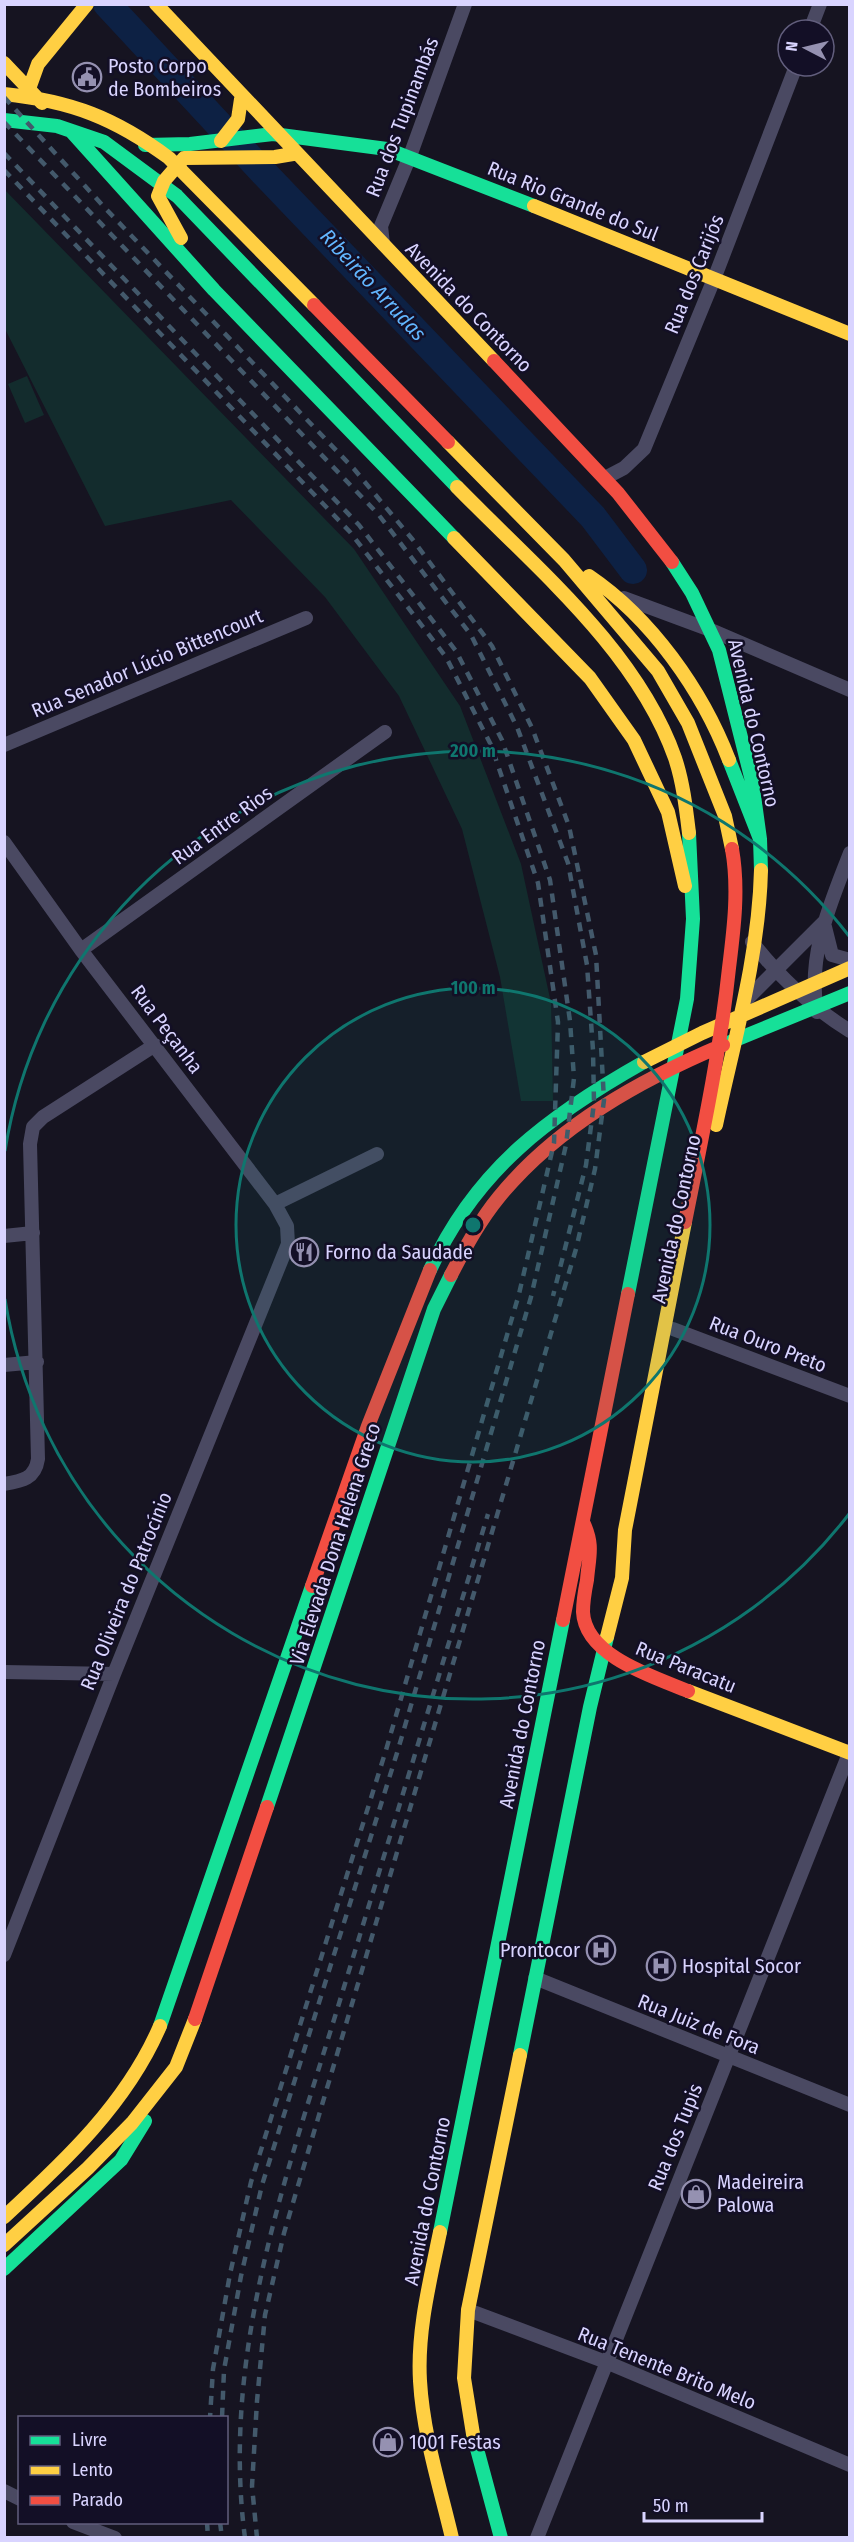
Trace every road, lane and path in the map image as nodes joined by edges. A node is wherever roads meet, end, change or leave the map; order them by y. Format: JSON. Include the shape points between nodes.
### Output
{"nodes":[{"id":1,"x":87,"y":4,"type":"edge"},
{"id":2,"x":156,"y":4,"type":"edge"},
{"id":3,"x":465,"y":4,"type":"edge"},
{"id":4,"x":4,"y":63,"type":"edge"},
{"id":5,"x":791,"y":78,"type":"edge"},
{"id":6,"x":29,"y":89,"type":"junction"},
{"id":7,"x":4,"y":94,"type":"edge"},
{"id":8,"x":242,"y":99,"type":"junction"},
{"id":9,"x":4,"y":120,"type":"edge"},
{"id":10,"x":273,"y":134,"type":"junction"},
{"id":11,"x":221,"y":141,"type":"junction"},
{"id":12,"x":87,"y":147,"type":"junction"},
{"id":13,"x":293,"y":154,"type":"junction"},
{"id":14,"x":410,"y":156,"type":"junction"},
{"id":15,"x":383,"y":244,"type":"junction"},
{"id":16,"x":714,"y":279,"type":"junction"},
{"id":17,"x":213,"y":290,"type":"junction"},
{"id":18,"x":849,"y":334,"type":"edge"},
{"id":19,"x":605,"y":478,"type":"junction"},
{"id":20,"x":564,"y":560,"type":"junction"},
{"id":21,"x":617,"y":595,"type":"junction"},
{"id":22,"x":306,"y":618,"type":"dead end"},
{"id":23,"x":713,"y":631,"type":"junction"},
{"id":24,"x":849,"y":690,"type":"edge"},
{"id":25,"x":385,"y":732,"type":"dead end"},
{"id":26,"x":4,"y":745,"type":"edge"},
{"id":27,"x":760,"y":839,"type":"junction"},
{"id":28,"x":4,"y":842,"type":"edge"},
{"id":29,"x":849,"y":853,"type":"edge"},
{"id":30,"x":693,"y":919,"type":"junction"},
{"id":31,"x":824,"y":922,"type":"junction"},
{"id":32,"x":752,"y":942,"type":"junction"},
{"id":33,"x":81,"y":950,"type":"junction"},
{"id":34,"x":849,"y":960,"type":"edge"},
{"id":35,"x":849,"y":968,"type":"edge"},
{"id":36,"x":774,"y":970,"type":"junction"},
{"id":37,"x":849,"y":991,"type":"edge"},
{"id":38,"x":742,"y":1004,"type":"junction"},
{"id":39,"x":818,"y":1012,"type":"junction"},
{"id":40,"x":849,"y":1031,"type":"edge"},
{"id":41,"x":155,"y":1045,"type":"junction"},
{"id":42,"x":376,"y":1154,"type":"dead end"},
{"id":43,"x":275,"y":1204,"type":"junction"},
{"id":44,"x":33,"y":1233,"type":"junction"},
{"id":45,"x":4,"y":1236,"type":"edge"},
{"id":46,"x":288,"y":1244,"type":"joint"},
{"id":47,"x":673,"y":1329,"type":"junction"},
{"id":48,"x":37,"y":1362,"type":"junction"},
{"id":49,"x":4,"y":1365,"type":"edge"},
{"id":50,"x":849,"y":1396,"type":"edge"},
{"id":51,"x":4,"y":1484,"type":"edge"},
{"id":52,"x":583,"y":1522,"type":"junction"},
{"id":53,"x":622,"y":1578,"type":"junction"},
{"id":54,"x":604,"y":1650,"type":"junction"},
{"id":55,"x":4,"y":1672,"type":"edge"},
{"id":56,"x":114,"y":1674,"type":"junction"},
{"id":57,"x":849,"y":1752,"type":"edge"},
{"id":58,"x":4,"y":1954,"type":"edge"},
{"id":59,"x":534,"y":1978,"type":"junction"},
{"id":60,"x":727,"y":2057,"type":"junction"},
{"id":61,"x":176,"y":2067,"type":"junction"},
{"id":62,"x":849,"y":2105,"type":"edge"},
{"id":63,"x":4,"y":2217,"type":"edge"},
{"id":64,"x":4,"y":2245,"type":"edge"},
{"id":65,"x":4,"y":2269,"type":"edge"},
{"id":66,"x":468,"y":2310,"type":"junction"},
{"id":67,"x":606,"y":2362,"type":"junction"},
{"id":68,"x":849,"y":2465,"type":"edge"},
{"id":69,"x":4,"y":2491,"type":"edge"},
{"id":70,"x":18,"y":2498,"type":"edge"},
{"id":71,"x":76,"y":2524,"type":"edge"},
{"id":72,"x":115,"y":2538,"type":"edge"},
{"id":73,"x":452,"y":2538,"type":"edge"},
{"id":74,"x":501,"y":2538,"type":"edge"},
{"id":75,"x":537,"y":2538,"type":"edge"}],
"edges":[{"from":1,"to":6,"type":"main road","via":[[38,64]]},
{"from":2,"to":8,"type":"main road","name":"Avenida do Contorno"},
{"from":3,"to":14,"type":"street","name":"Rua dos Tupinambás"},
{"from":4,"to":6,"type":"main road","name":"Avenida do Contorno"},
{"from":5,"to":16,"type":"street","name":"Rua dos Carijós"},
{"from":6,"to":12,"type":"main road","name":"Avenida do Contorno"},
{"from":7,"to":20,"type":"main road","name":"Avenida do Contorno","via":[[80,107],[138,133],[195,182]]},
{"from":8,"to":10,"type":"main road","name":"Avenida do Contorno"},
{"from":8,"to":11,"type":"main road","via":[[238,119]]},
{"from":9,"to":30,"type":"main road","name":"Avenida do Contorno","via":[[57,126],[104,142],[177,196],[614,648],[650,704],[675,759],[690,839]]},
{"from":10,"to":11,"type":"main road","name":"Rua Rio Grande do Sul"},
{"from":10,"to":13,"type":"main road","name":"Avenida do Contorno"},
{"from":10,"to":14,"type":"main road","name":"Rua Rio Grande do Sul","via":[[387,149]]},
{"from":11,"to":12,"type":"main road","name":"Rua Rio Grande do Sul"},
{"from":12,"to":17,"type":"main road","name":"Avenida do Contorno"},
{"from":13,"to":15,"type":"main road","name":"Avenida do Contorno"},
{"from":13,"to":17,"type":"main road","via":[[184,158],[159,184],[159,202]]},
{"from":14,"to":15,"type":"street","name":"Rua dos Tupinambás","via":[[381,226]]},
{"from":14,"to":16,"type":"main road","name":"Rua Rio Grande do Sul"},
{"from":15,"to":19,"type":"main road","name":"Avenida do Contorno"},
{"from":16,"to":18,"type":"main road","name":"Rua Rio Grande do Sul"},
{"from":16,"to":19,"type":"street","name":"Rua dos Carijós","via":[[644,449],[624,468]]},
{"from":17,"to":30,"type":"main road","name":"Avenida do Contorno","via":[[590,678],[634,740],[668,812]]},
{"from":19,"to":23,"type":"main road","name":"Avenida do Contorno","via":[[674,567]]},
{"from":20,"to":21,"type":"main road"},
{"from":20,"to":53,"type":"main road","name":"Avenida do Contorno","via":[[658,671],[677,704],[725,816],[735,867],[735,916],[722,1033],[626,1530]]},
{"from":21,"to":23,"type":"street"},
{"from":21,"to":27,"type":"main road","via":[[664,646],[718,732]]},
{"from":22,"to":26,"type":"street","name":"Rua Senador Lúcio Bittencourt"},
{"from":23,"to":24,"type":"street"},
{"from":23,"to":27,"type":"main road","name":"Avenida do Contorno","via":[[745,750]]},
{"from":25,"to":33,"type":"street","name":"Rua Entre Rios"},
{"from":27,"to":32,"type":"main road","name":"Avenida do Contorno","via":[[759,891]]},
{"from":28,"to":33,"type":"street","name":"Rua Peçanha"},
{"from":29,"to":31,"type":"street"},
{"from":30,"to":52,"type":"main road","name":"Avenida do Contorno","via":[[687,999]]},
{"from":31,"to":34,"type":"street","via":[[832,955]]},
{"from":31,"to":36,"type":"street"},
{"from":31,"to":39,"type":"street","via":[[813,973]]},
{"from":32,"to":36,"type":"street"},
{"from":32,"to":38,"type":"main road","name":"Avenida do Contorno"},
{"from":33,"to":41,"type":"street","name":"Rua Peçanha"},
{"from":35,"to":37,"type":"street"},
{"from":35,"to":63,"type":"main road","name":"Via Elevada Dona Helena Greco","via":[[710,1029],[597,1090],[533,1134],[480,1186],[424,1279],[368,1420],[173,1993],[147,2053],[73,2152]]},
{"from":36,"to":38,"type":"street"},
{"from":36,"to":39,"type":"street"},
{"from":37,"to":61,"type":"main road","name":"Via Elevada Dona Helena Greco","via":[[671,1067],[599,1109],[547,1146],[508,1185],[481,1224],[434,1309],[204,1996]]},
{"from":38,"to":47,"type":"main road","name":"Avenida do Contorno"},
{"from":39,"to":40,"type":"street"},
{"from":41,"to":43,"type":"street","name":"Rua Peçanha"},
{"from":41,"to":44,"type":"street","via":[[33,1127]]},
{"from":42,"to":43,"type":"street"},
{"from":43,"to":46,"type":"street","name":"Rua Peçanha","via":[[287,1226]]},
{"from":44,"to":45,"type":"street"},
{"from":44,"to":48,"type":"street"},
{"from":46,"to":56,"type":"street","name":"Rua Oliveira do Patrocínio"},
{"from":47,"to":50,"type":"street","name":"Rua Ouro Preto"},
{"from":47,"to":53,"type":"main road","name":"Avenida do Contorno","via":[[634,1535]]},
{"from":48,"to":49,"type":"street"},
{"from":48,"to":51,"type":"street","via":[[36,1469],[27,1479]]},
{"from":52,"to":54,"type":"main road","name":"Rua Paracatu","via":[[591,1539],[584,1613],[589,1632]]},
{"from":52,"to":73,"type":"main road","name":"Avenida do Contorno","via":[[423,2318],[423,2409]]},
{"from":53,"to":54,"type":"main road","name":"Avenida do Contorno"},
{"from":54,"to":57,"type":"main road","name":"Rua Paracatu","via":[[640,1672]]},
{"from":54,"to":59,"type":"main road","name":"Avenida do Contorno"},
{"from":55,"to":56,"type":"street"},
{"from":56,"to":58,"type":"street","name":"Rua Oliveira do Patrocínio"},
{"from":57,"to":60,"type":"street","name":"Rua dos Tupis"},
{"from":59,"to":60,"type":"street","name":"Rua Juiz de Fora"},
{"from":59,"to":66,"type":"main road","name":"Avenida do Contorno"},
{"from":60,"to":62,"type":"street","name":"Rua Juiz de Fora"},
{"from":60,"to":67,"type":"street","name":"Rua dos Tupis"},
{"from":61,"to":64,"type":"main road","name":"Via Elevada Dona Helena Greco","via":[[132,2123]]},
{"from":61,"to":65,"type":"main road","via":[[121,2160]]},
{"from":66,"to":67,"type":"street","name":"Rua Tenente Brito Melo"},
{"from":66,"to":74,"type":"main road","name":"Avenida do Contorno","via":[[464,2378],[474,2441]]},
{"from":67,"to":68,"type":"street","name":"Rua Tenente Brito Melo"},
{"from":67,"to":75,"type":"street","name":"Rua dos Tupis"},
{"from":69,"to":70,"type":"street"},
{"from":71,"to":72,"type":"street"}]}
